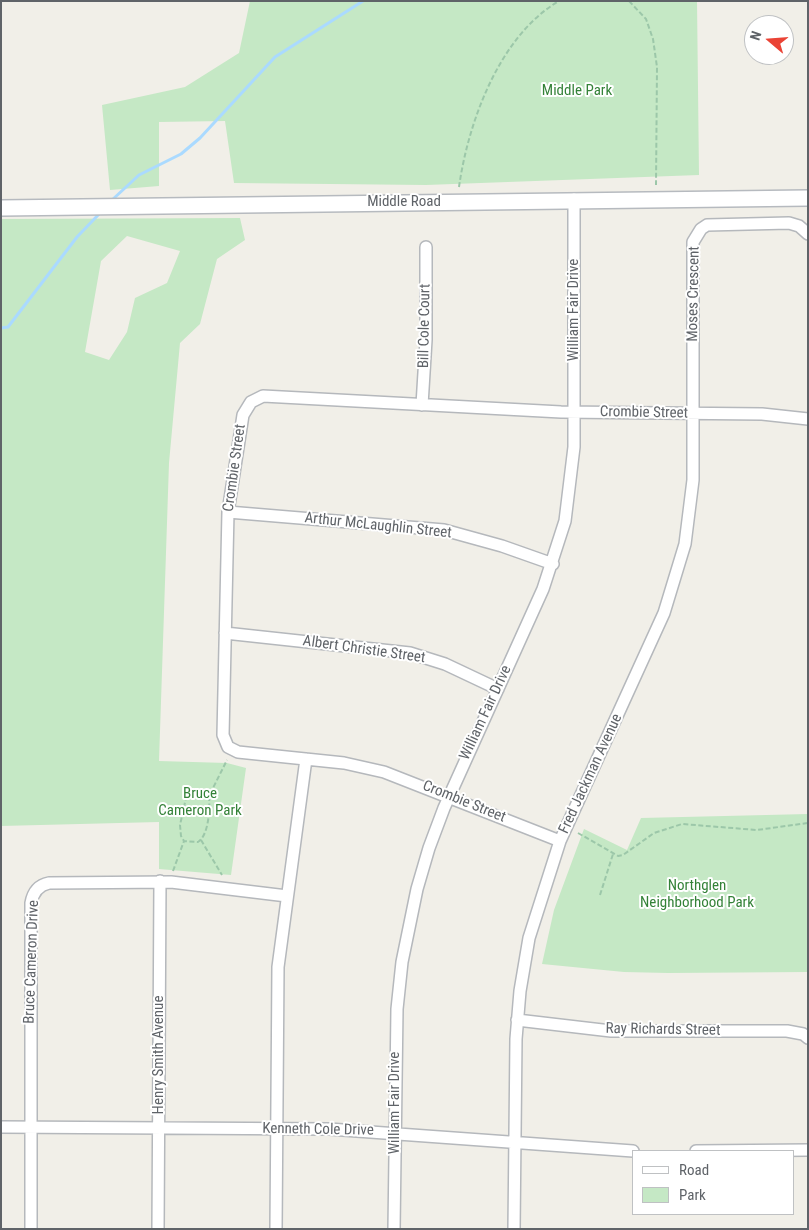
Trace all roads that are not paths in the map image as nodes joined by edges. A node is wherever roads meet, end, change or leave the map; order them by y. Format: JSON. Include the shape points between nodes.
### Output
{"nodes":[{"id":1,"x":808,"y":198,"type":"edge"},
{"id":2,"x":574,"y":199,"type":"junction"},
{"id":3,"x":1,"y":208,"type":"edge"},
{"id":4,"x":808,"y":234,"type":"edge"},
{"id":5,"x":426,"y":247,"type":"dead end"},
{"id":6,"x":422,"y":406,"type":"junction"},
{"id":7,"x":574,"y":412,"type":"junction"},
{"id":8,"x":693,"y":414,"type":"junction"},
{"id":9,"x":808,"y":419,"type":"edge"},
{"id":10,"x":228,"y":512,"type":"junction"},
{"id":11,"x":553,"y":564,"type":"junction"},
{"id":12,"x":225,"y":633,"type":"junction"},
{"id":13,"x":498,"y":689,"type":"junction"},
{"id":14,"x":306,"y":759,"type":"junction"},
{"id":15,"x":449,"y":796,"type":"junction"},
{"id":16,"x":560,"y":841,"type":"junction"},
{"id":17,"x":160,"y":881,"type":"junction"},
{"id":18,"x":287,"y":896,"type":"junction"},
{"id":19,"x":517,"y":1020,"type":"junction"},
{"id":20,"x":808,"y":1038,"type":"edge"},
{"id":21,"x":1,"y":1127,"type":"edge"},
{"id":22,"x":30,"y":1127,"type":"junction"},
{"id":23,"x":159,"y":1128,"type":"junction"},
{"id":24,"x":276,"y":1129,"type":"junction"},
{"id":25,"x":395,"y":1132,"type":"junction"},
{"id":26,"x":514,"y":1142,"type":"junction"},
{"id":27,"x":794,"y":1150,"type":"edge"},
{"id":28,"x":808,"y":1150,"type":"edge"},
{"id":29,"x":632,"y":1151,"type":"edge"},
{"id":30,"x":31,"y":1229,"type":"edge"},
{"id":31,"x":158,"y":1229,"type":"edge"},
{"id":32,"x":276,"y":1229,"type":"edge"},
{"id":33,"x":394,"y":1229,"type":"edge"},
{"id":34,"x":514,"y":1229,"type":"edge"}],
"edges":[{"from":1,"to":2,"type":"street","name":"Middle Road"},
{"from":2,"to":3,"type":"street","name":"Middle Road"},
{"from":2,"to":7,"type":"street","name":"William Fair Drive"},
{"from":4,"to":8,"type":"street","name":"Moses Crescent","via":[[789,223],[713,224],[706,225],[696,235],[692,250]]},
{"from":5,"to":6,"type":"street","name":"Bill Cole Court"},
{"from":6,"to":7,"type":"street","name":"Crombie Street"},
{"from":6,"to":10,"type":"street","name":"Crombie Street","via":[[256,398],[245,408],[243,415]]},
{"from":7,"to":8,"type":"street","name":"Crombie Street"},
{"from":7,"to":11,"type":"street","name":"William Fair Drive","via":[[571,484]]},
{"from":8,"to":9,"type":"street","name":"Crombie Street","via":[[762,414]]},
{"from":8,"to":16,"type":"street","name":"Fred Jackman Avenue","via":[[690,511],[676,579],[652,640]]},
{"from":10,"to":11,"type":"street","name":"Arthur McLaughlin Street","via":[[444,530]]},
{"from":10,"to":12,"type":"street","name":"Crombie Street"},
{"from":11,"to":13,"type":"street","name":"William Fair Drive"},
{"from":12,"to":13,"type":"street","name":"Albert Christie Street","via":[[410,653],[445,664]]},
{"from":12,"to":14,"type":"street","name":"Crombie Street","via":[[225,743],[238,752]]},
{"from":13,"to":15,"type":"street","name":"William Fair Drive"},
{"from":14,"to":15,"type":"street","name":"Crombie Street","via":[[384,772]]},
{"from":14,"to":18,"type":"street"},
{"from":15,"to":16,"type":"street","name":"Crombie Street"},
{"from":15,"to":25,"type":"street","name":"William Fair Drive","via":[[417,889],[402,962],[395,1044]]},
{"from":16,"to":19,"type":"street","name":"Fred Jackman Avenue","via":[[530,938]]},
{"from":17,"to":18,"type":"street","name":"Bruce Cameron Drive"},
{"from":17,"to":22,"type":"street","name":"Bruce Cameron Drive","via":[[50,883],[39,888],[32,897]]},
{"from":17,"to":23,"type":"street","name":"Henry Smith Avenue"},
{"from":18,"to":24,"type":"street","via":[[277,994]]},
{"from":19,"to":20,"type":"street","name":"Ray Richards Street","via":[[611,1030],[787,1031]]},
{"from":19,"to":26,"type":"street","name":"Fred Jackman Avenue"},
{"from":21,"to":22,"type":"street","name":"Kenneth Cole Drive"},
{"from":22,"to":23,"type":"street","name":"Kenneth Cole Drive"},
{"from":22,"to":30,"type":"street","name":"Bruce Cameron Drive"},
{"from":23,"to":24,"type":"street","name":"Kenneth Cole Drive"},
{"from":23,"to":31,"type":"street","name":"Henry Smith Avenue"},
{"from":24,"to":25,"type":"street","name":"Kenneth Cole Drive"},
{"from":24,"to":32,"type":"street"},
{"from":25,"to":26,"type":"street","name":"Kenneth Cole Drive"},
{"from":25,"to":33,"type":"street","name":"William Fair Drive"},
{"from":26,"to":29,"type":"street","name":"Kenneth Cole Drive"},
{"from":26,"to":34,"type":"street","name":"Fred Jackman Avenue"},
{"from":27,"to":28,"type":"street"}]}
